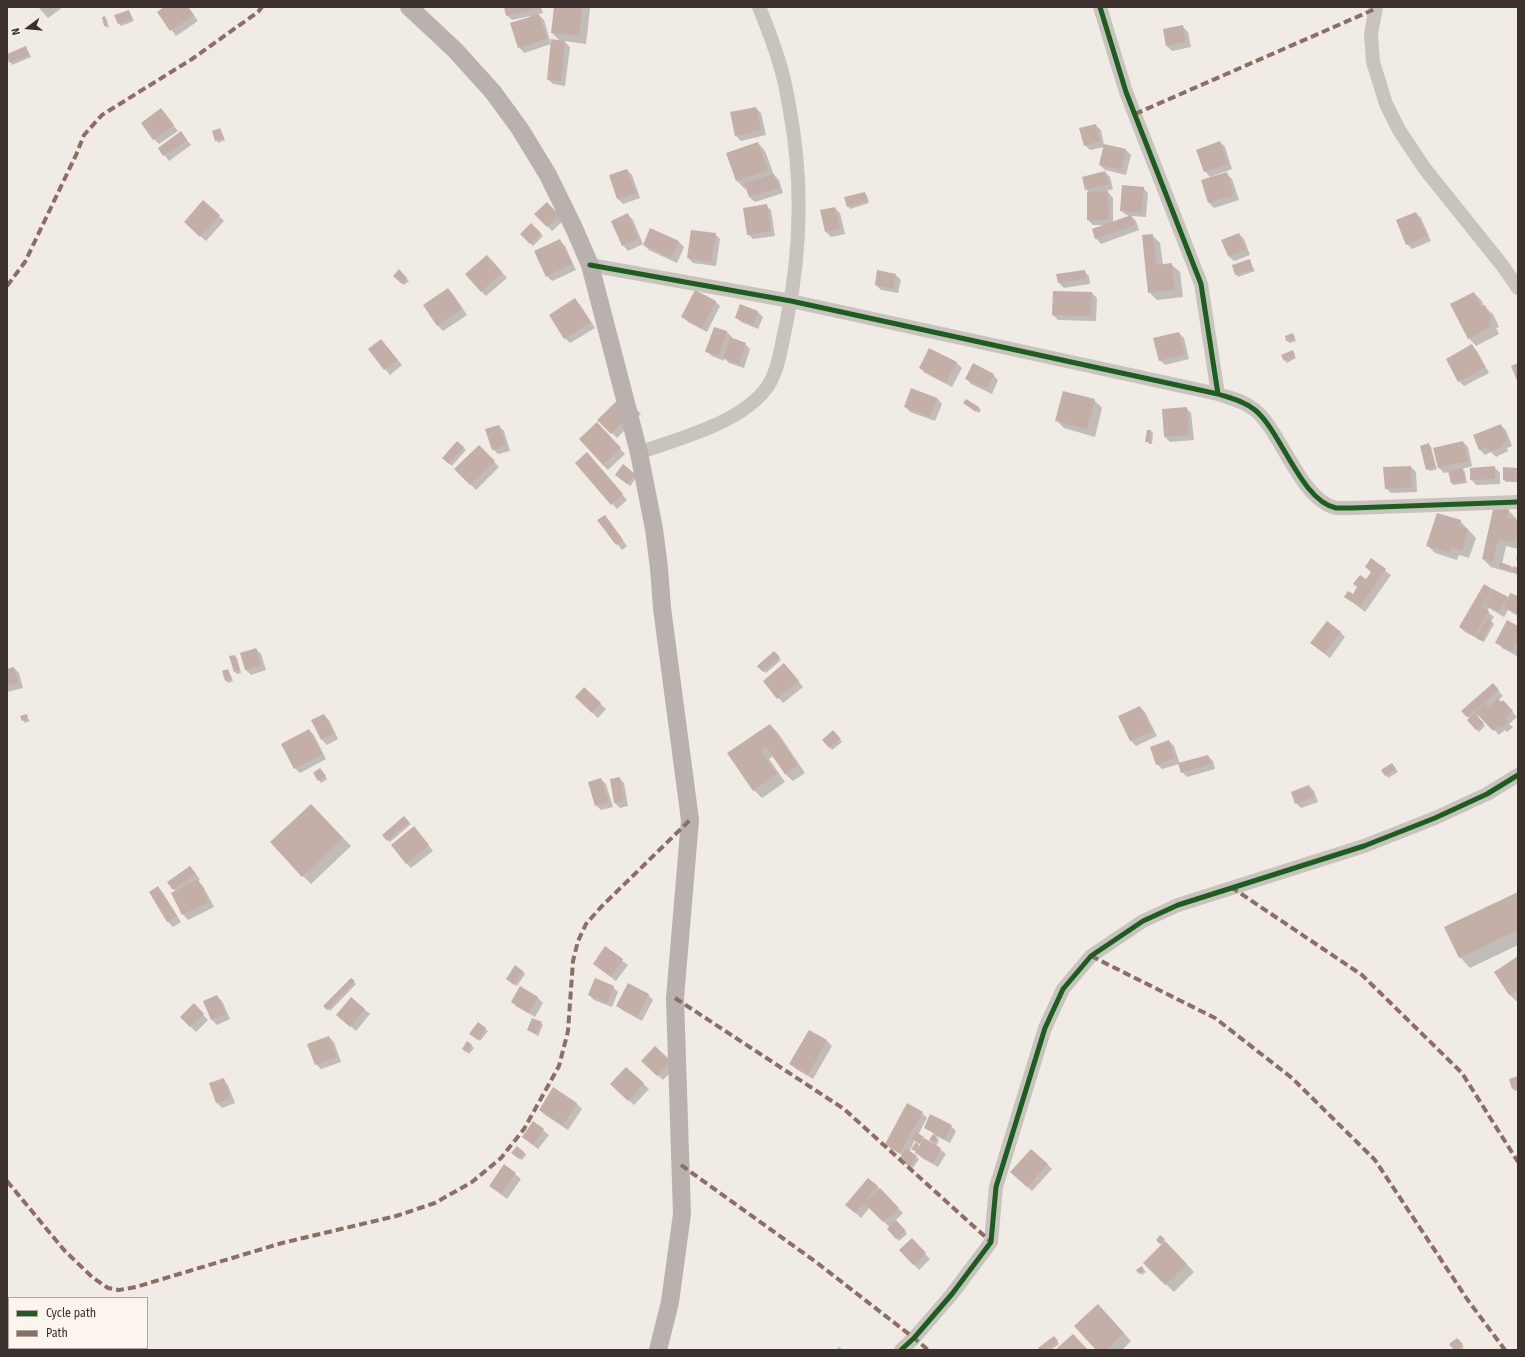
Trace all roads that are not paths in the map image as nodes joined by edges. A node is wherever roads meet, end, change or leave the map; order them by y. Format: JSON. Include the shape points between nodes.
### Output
{"nodes":[{"id":1,"x":409,"y":7,"type":"edge"},
{"id":2,"x":759,"y":7,"type":"edge"},
{"id":3,"x":1100,"y":7,"type":"edge"},
{"id":4,"x":1376,"y":7,"type":"edge"},
{"id":5,"x":590,"y":265,"type":"junction"},
{"id":6,"x":1518,"y":288,"type":"edge"},
{"id":7,"x":791,"y":301,"type":"junction"},
{"id":8,"x":1218,"y":394,"type":"junction"},
{"id":9,"x":639,"y":453,"type":"junction"},
{"id":10,"x":1518,"y":502,"type":"edge"},
{"id":11,"x":1518,"y":775,"type":"edge"},
{"id":12,"x":658,"y":1350,"type":"edge"},
{"id":13,"x":901,"y":1350,"type":"edge"}],
"edges":[{"from":1,"to":5,"type":"main road","via":[[493,92],[520,129],[548,175]]},
{"from":2,"to":7,"type":"street","via":[[783,76],[796,145],[798,245]]},
{"from":3,"to":8,"type":"street","via":[[1126,92],[1201,284]]},
{"from":4,"to":6,"type":"street","via":[[1371,34],[1373,62],[1386,104],[1399,130],[1425,169]]},
{"from":5,"to":7,"type":"street"},
{"from":5,"to":9,"type":"main road"},
{"from":7,"to":8,"type":"street"},
{"from":7,"to":9,"type":"street","via":[[777,368],[765,390],[750,405],[714,426]]},
{"from":8,"to":10,"type":"street","via":[[1255,410],[1272,430],[1310,488],[1326,504],[1336,508]]},
{"from":9,"to":12,"type":"main road","via":[[655,537],[690,820],[675,998],[682,1214],[670,1302]]},
{"from":11,"to":13,"type":"street","via":[[1487,794],[1442,815],[1364,846],[1178,905],[1143,921],[1091,956],[1063,989],[1045,1028],[996,1187],[991,1242],[952,1294]]}]}
